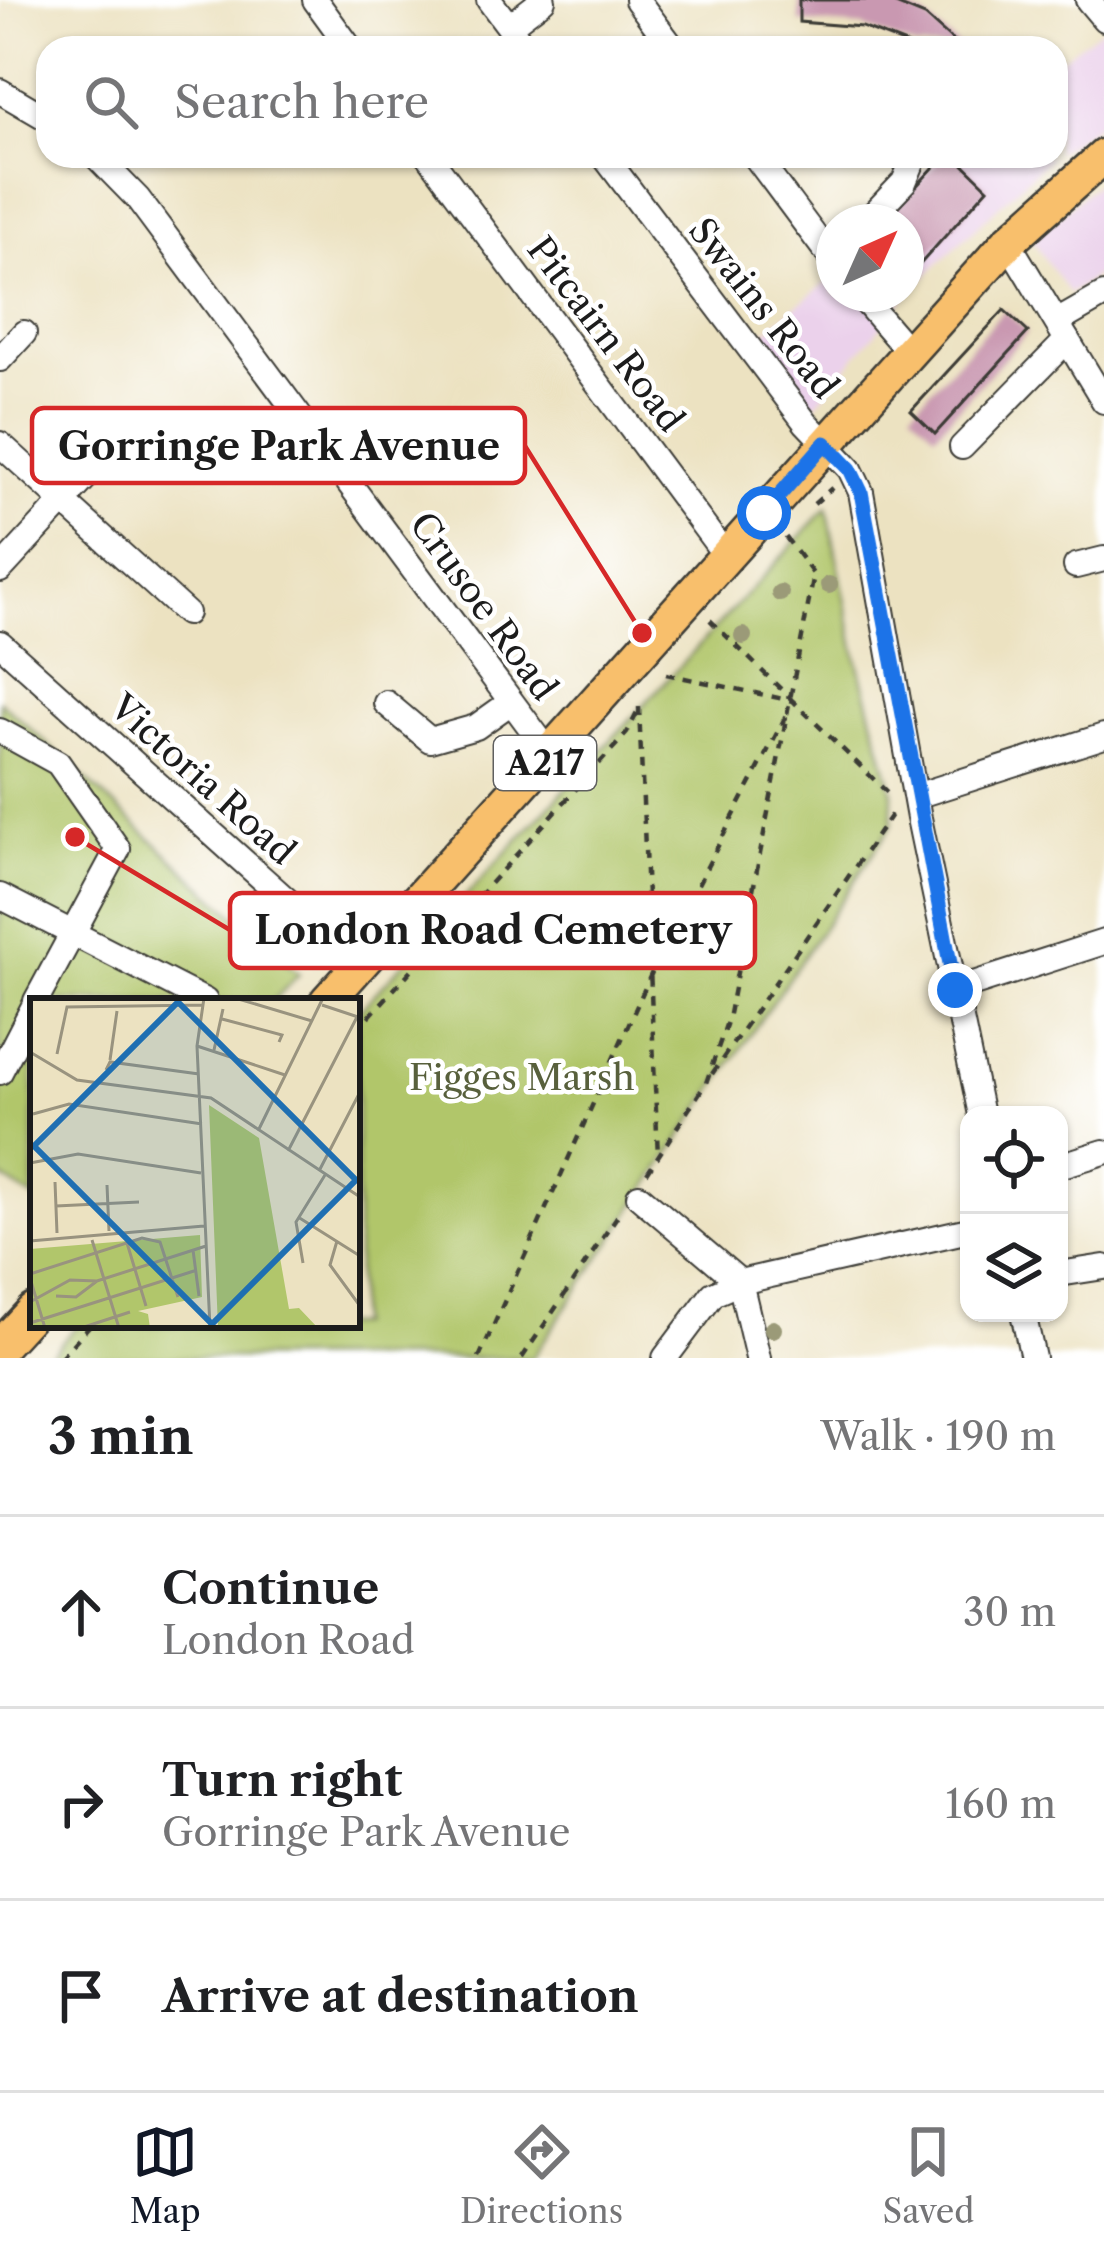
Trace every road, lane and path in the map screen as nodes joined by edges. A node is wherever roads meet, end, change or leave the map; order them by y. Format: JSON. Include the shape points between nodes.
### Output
{"nodes":[{"id":1,"x":315,"y":0,"type":"edge"},
{"id":2,"x":489,"y":0,"type":"edge"},
{"id":3,"x":543,"y":0,"type":"edge"},
{"id":4,"x":637,"y":0,"type":"edge"},
{"id":5,"x":1088,"y":0,"type":"edge"},
{"id":6,"x":1104,"y":20,"type":"edge"},
{"id":7,"x":509,"y":26,"type":"junction"},
{"id":8,"x":341,"y":36,"type":"edge"},
{"id":9,"x":516,"y":36,"type":"edge"},
{"id":10,"x":664,"y":36,"type":"edge"},
{"id":11,"x":0,"y":91,"type":"edge"},
{"id":12,"x":36,"y":112,"type":"edge"},
{"id":13,"x":1104,"y":156,"type":"edge"},
{"id":14,"x":108,"y":168,"type":"edge"},
{"id":15,"x":438,"y":168,"type":"edge"},
{"id":16,"x":613,"y":168,"type":"edge"},
{"id":17,"x":763,"y":168,"type":"edge"},
{"id":18,"x":910,"y":168,"type":"edge"},
{"id":19,"x":883,"y":204,"type":"edge"},
{"id":20,"x":816,"y":236,"type":"edge"},
{"id":21,"x":1008,"y":242,"type":"junction"},
{"id":22,"x":1104,"y":295,"type":"edge"},
{"id":23,"x":874,"y":312,"type":"edge"},
{"id":24,"x":1062,"y":331,"type":"junction"},
{"id":25,"x":24,"y":333,"type":"dead end"},
{"id":26,"x":908,"y":351,"type":"junction"},
{"id":27,"x":0,"y":359,"type":"edge"},
{"id":28,"x":1104,"y":400,"type":"edge"},
{"id":29,"x":133,"y":426,"type":"dead end"},
{"id":30,"x":825,"y":443,"type":"junction"},
{"id":31,"x":0,"y":444,"type":"edge"},
{"id":32,"x":962,"y":448,"type":"dead end"},
{"id":33,"x":838,"y":482,"type":"dead end"},
{"id":34,"x":62,"y":501,"type":"junction"},
{"id":35,"x":814,"y":504,"type":"dead end"},
{"id":36,"x":784,"y":536,"type":"dead end"},
{"id":37,"x":726,"y":556,"type":"junction"},
{"id":38,"x":1104,"y":559,"type":"edge"},
{"id":39,"x":1076,"y":566,"type":"dead end"},
{"id":40,"x":0,"y":570,"type":"edge"},
{"id":41,"x":186,"y":613,"type":"dead end"},
{"id":42,"x":710,"y":620,"type":"dead end"},
{"id":43,"x":0,"y":643,"type":"edge"},
{"id":44,"x":666,"y":674,"type":"dead end"},
{"id":45,"x":793,"y":701,"type":"junction"},
{"id":46,"x":512,"y":702,"type":"junction"},
{"id":47,"x":386,"y":703,"type":"dead end"},
{"id":48,"x":0,"y":730,"type":"edge"},
{"id":49,"x":1104,"y":736,"type":"edge"},
{"id":50,"x":551,"y":755,"type":"junction"},
{"id":51,"x":916,"y":796,"type":"junction"},
{"id":52,"x":0,"y":896,"type":"edge"},
{"id":53,"x":72,"y":933,"type":"junction"},
{"id":54,"x":1104,"y":943,"type":"edge"},
{"id":55,"x":360,"y":966,"type":"junction"},
{"id":56,"x":652,"y":972,"type":"junction"},
{"id":57,"x":955,"y":990,"type":"junction"},
{"id":58,"x":36,"y":998,"type":"edge"},
{"id":59,"x":199,"y":998,"type":"edge"},
{"id":60,"x":330,"y":998,"type":"edge"},
{"id":61,"x":25,"y":1018,"type":"edge"},
{"id":62,"x":360,"y":1027,"type":"edge"},
{"id":63,"x":0,"y":1072,"type":"edge"},
{"id":64,"x":706,"y":1083,"type":"junction"},
{"id":65,"x":979,"y":1106,"type":"edge"},
{"id":66,"x":1104,"y":1151,"type":"edge"},
{"id":67,"x":658,"y":1157,"type":"junction"},
{"id":68,"x":1068,"y":1163,"type":"edge"},
{"id":69,"x":634,"y":1195,"type":"junction"},
{"id":70,"x":960,"y":1232,"type":"edge"},
{"id":71,"x":1104,"y":1267,"type":"edge"},
{"id":72,"x":1068,"y":1273,"type":"edge"},
{"id":73,"x":740,"y":1282,"type":"junction"},
{"id":74,"x":30,"y":1314,"type":"edge"},
{"id":75,"x":1025,"y":1322,"type":"edge"},
{"id":76,"x":87,"y":1328,"type":"edge"},
{"id":77,"x":0,"y":1347,"type":"edge"},
{"id":78,"x":60,"y":1358,"type":"edge"},
{"id":79,"x":479,"y":1358,"type":"edge"},
{"id":80,"x":522,"y":1358,"type":"edge"},
{"id":81,"x":665,"y":1358,"type":"edge"},
{"id":82,"x":758,"y":1358,"type":"edge"},
{"id":83,"x":1033,"y":1358,"type":"edge"}],
"edges":[{"from":1,"to":8,"type":"street"},
{"from":2,"to":7,"type":"street"},
{"from":3,"to":7,"type":"street"},
{"from":4,"to":10,"type":"street"},
{"from":5,"to":6,"type":"street"},
{"from":7,"to":9,"type":"street"},
{"from":11,"to":12,"type":"street"},
{"from":13,"to":21,"type":"main road","number":"A217"},
{"from":14,"to":46,"type":"street","name":"Crusoe Road"},
{"from":15,"to":37,"type":"street","name":"Pitcairn Road"},
{"from":16,"to":30,"type":"street","name":"Swains Road"},
{"from":17,"to":20,"type":"street"},
{"from":18,"to":19,"type":"street"},
{"from":21,"to":24,"type":"street"},
{"from":21,"to":26,"type":"main road","number":"A217"},
{"from":22,"to":24,"type":"street"},
{"from":23,"to":26,"type":"street"},
{"from":24,"to":28,"type":"street"},
{"from":24,"to":32,"type":"street"},
{"from":25,"to":27,"type":"street"},
{"from":26,"to":30,"type":"main road","number":"A217"},
{"from":29,"to":34,"type":"street"},
{"from":30,"to":37,"type":"main road","number":"A217"},
{"from":30,"to":51,"type":"street","name":"Swains Road","via":[[861,492]]},
{"from":31,"to":34,"type":"street"},
{"from":33,"to":35,"type":"path"},
{"from":34,"to":40,"type":"street"},
{"from":34,"to":41,"type":"street"},
{"from":36,"to":45,"type":"path","via":[[814,575]]},
{"from":37,"to":50,"type":"main road","number":"A217"},
{"from":38,"to":39,"type":"street"},
{"from":42,"to":45,"type":"path"},
{"from":43,"to":55,"type":"street","name":"Victoria Road"},
{"from":44,"to":45,"type":"path"},
{"from":45,"to":56,"type":"path"},
{"from":45,"to":64,"type":"path","via":[[728,1019]]},
{"from":45,"to":64,"type":"path","via":[[899,804]]},
{"from":46,"to":47,"type":"street","via":[[476,728],[430,740]]},
{"from":46,"to":50,"type":"street","name":"Crusoe Road"},
{"from":48,"to":53,"type":"street","via":[[58,763],[118,849]]},
{"from":49,"to":51,"type":"street"},
{"from":50,"to":55,"type":"main road","number":"A217"},
{"from":51,"to":57,"type":"street","name":"Swains Road"},
{"from":52,"to":53,"type":"street"},
{"from":53,"to":58,"type":"street"},
{"from":53,"to":59,"type":"street"},
{"from":54,"to":57,"type":"street"},
{"from":55,"to":60,"type":"main road","number":"A217"},
{"from":56,"to":62,"type":"path","via":[[640,707],[627,733]]},
{"from":56,"to":67,"type":"path"},
{"from":56,"to":79,"type":"path"},
{"from":57,"to":65,"type":"street","name":"Swains Road"},
{"from":61,"to":63,"type":"street"},
{"from":64,"to":67,"type":"path"},
{"from":66,"to":68,"type":"street"},
{"from":67,"to":69,"type":"path"},
{"from":69,"to":73,"type":"street"},
{"from":69,"to":80,"type":"path"},
{"from":70,"to":73,"type":"street"},
{"from":71,"to":72,"type":"street"},
{"from":73,"to":81,"type":"street","via":[[713,1294]]},
{"from":73,"to":82,"type":"street"},
{"from":74,"to":77,"type":"main road"},
{"from":75,"to":83,"type":"street"},
{"from":76,"to":78,"type":"path"}]}
